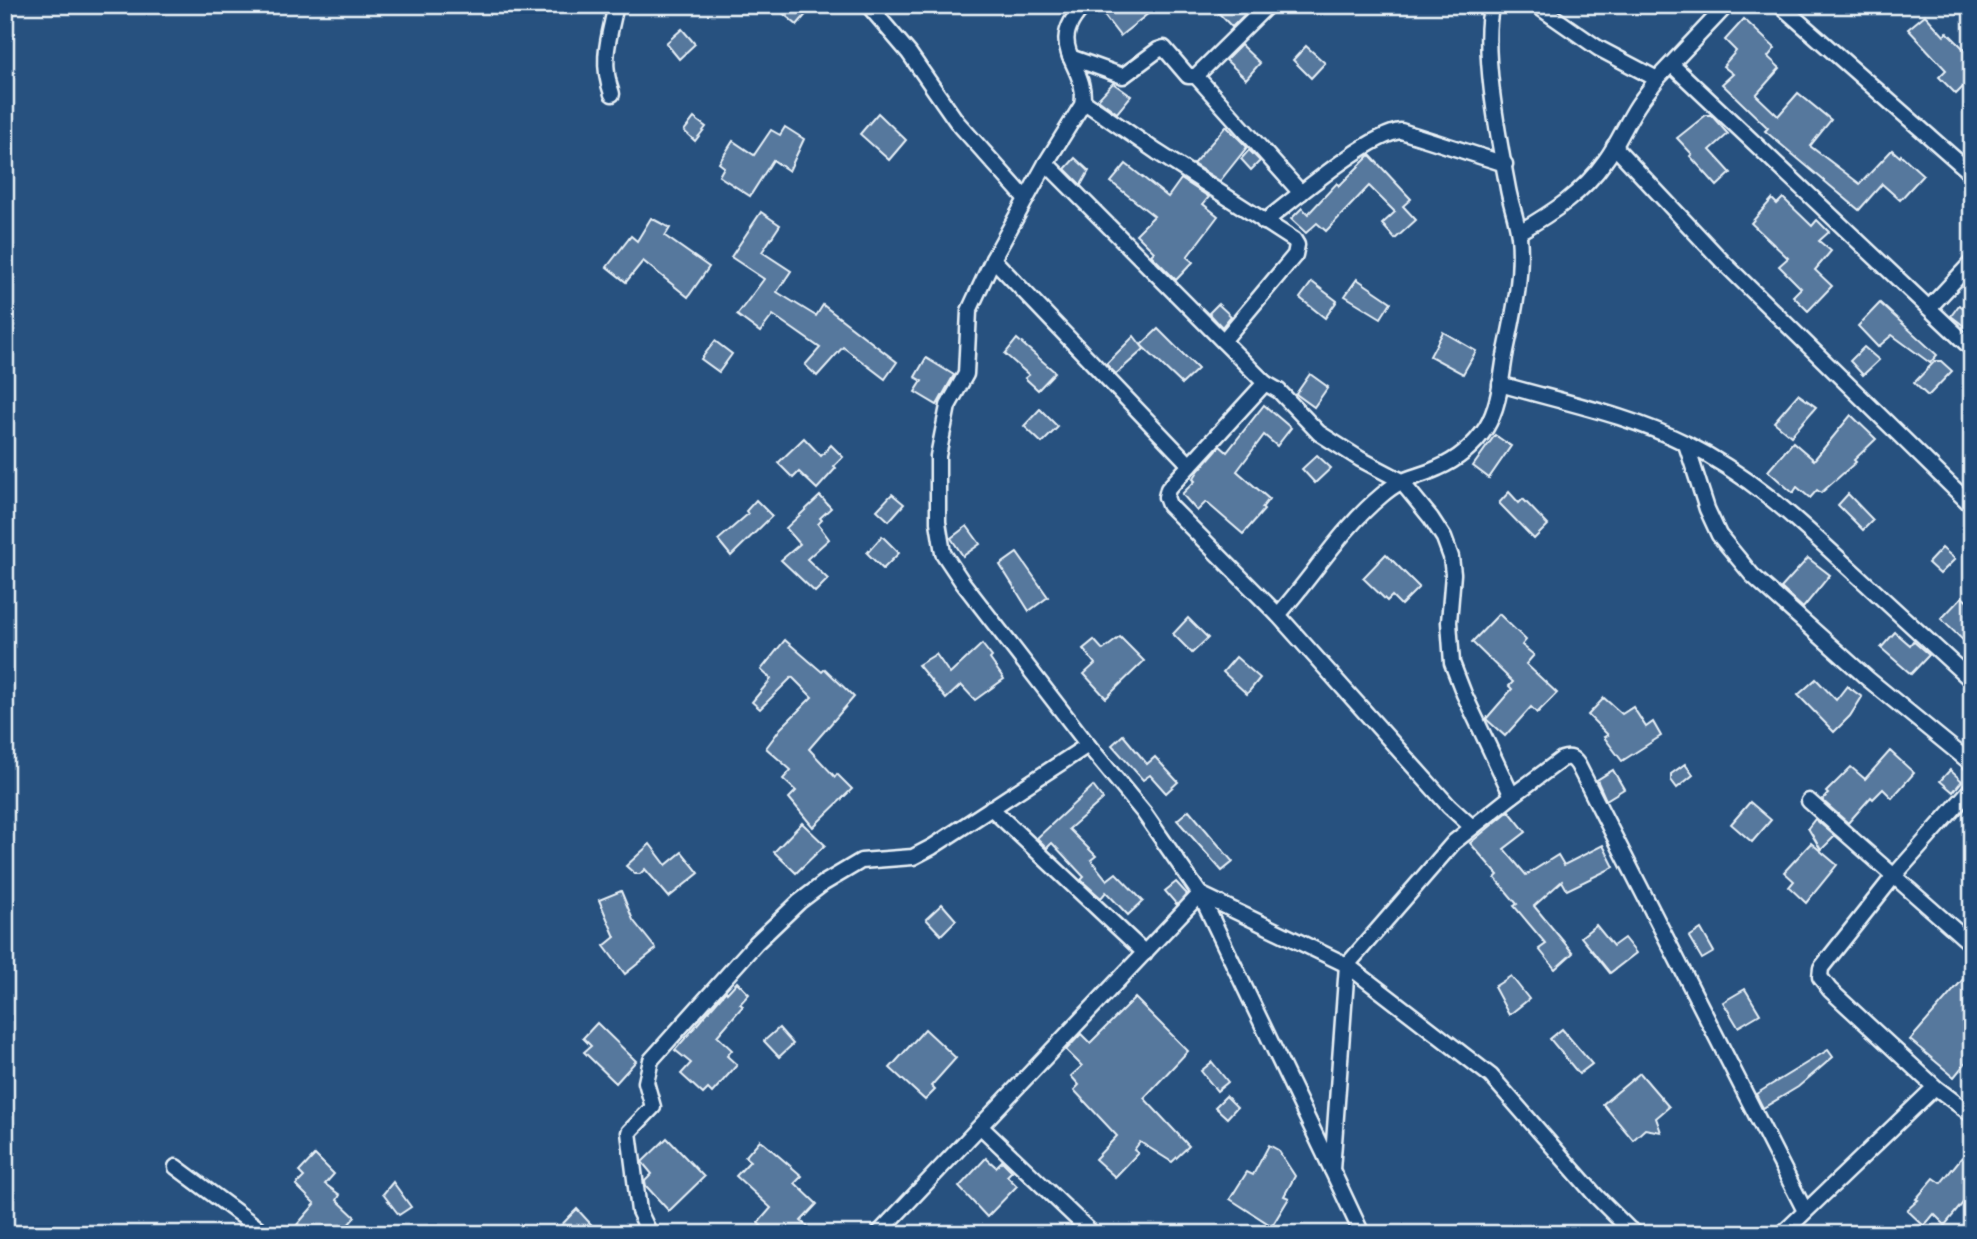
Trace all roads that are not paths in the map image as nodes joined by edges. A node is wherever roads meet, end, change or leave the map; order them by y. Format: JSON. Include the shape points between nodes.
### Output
{"nodes":[{"id":1,"x":617,"y":5,"type":"edge"},
{"id":2,"x":869,"y":5,"type":"edge"},
{"id":3,"x":1085,"y":5,"type":"edge"},
{"id":4,"x":1268,"y":5,"type":"edge"},
{"id":5,"x":1492,"y":5,"type":"edge"},
{"id":6,"x":1536,"y":5,"type":"edge"},
{"id":7,"x":1727,"y":5,"type":"edge"},
{"id":8,"x":1780,"y":5,"type":"edge"},
{"id":9,"x":1070,"y":57,"type":"junction"},
{"id":10,"x":1672,"y":65,"type":"junction"},
{"id":11,"x":1196,"y":76,"type":"junction"},
{"id":12,"x":1657,"y":79,"type":"junction"},
{"id":13,"x":612,"y":94,"type":"dead end"},
{"id":14,"x":1083,"y":101,"type":"junction"},
{"id":15,"x":1614,"y":146,"type":"junction"},
{"id":16,"x":1046,"y":163,"type":"junction"},
{"id":17,"x":1505,"y":164,"type":"junction"},
{"id":18,"x":1972,"y":174,"type":"edge"},
{"id":19,"x":1301,"y":193,"type":"junction"},
{"id":20,"x":1026,"y":199,"type":"junction"},
{"id":21,"x":1264,"y":222,"type":"junction"},
{"id":22,"x":1519,"y":232,"type":"junction"},
{"id":23,"x":993,"y":259,"type":"junction"},
{"id":24,"x":1972,"y":262,"type":"edge"},
{"id":25,"x":1929,"y":308,"type":"junction"},
{"id":26,"x":1223,"y":341,"type":"junction"},
{"id":27,"x":1972,"y":349,"type":"edge"},
{"id":28,"x":1265,"y":383,"type":"junction"},
{"id":29,"x":1500,"y":384,"type":"junction"},
{"id":30,"x":1686,"y":444,"type":"junction"},
{"id":31,"x":1190,"y":465,"type":"junction"},
{"id":32,"x":1400,"y":480,"type":"junction"},
{"id":33,"x":1972,"y":506,"type":"edge"},
{"id":34,"x":1278,"y":615,"type":"junction"},
{"id":35,"x":1972,"y":681,"type":"edge"},
{"id":36,"x":1088,"y":745,"type":"junction"},
{"id":37,"x":1972,"y":764,"type":"edge"},
{"id":38,"x":1972,"y":788,"type":"edge"},
{"id":39,"x":1512,"y":796,"type":"junction"},
{"id":40,"x":1809,"y":801,"type":"dead end"},
{"id":41,"x":991,"y":808,"type":"junction"},
{"id":42,"x":1472,"y":827,"type":"junction"},
{"id":43,"x":1893,"y":877,"type":"junction"},
{"id":44,"x":1200,"y":894,"type":"junction"},
{"id":45,"x":1972,"y":944,"type":"edge"},
{"id":46,"x":1145,"y":953,"type":"junction"},
{"id":47,"x":1347,"y":965,"type":"junction"},
{"id":48,"x":1935,"y":1087,"type":"junction"},
{"id":49,"x":1972,"y":1115,"type":"edge"},
{"id":50,"x":981,"y":1127,"type":"junction"},
{"id":51,"x":176,"y":1167,"type":"dead end"},
{"id":52,"x":1332,"y":1170,"type":"junction"},
{"id":53,"x":1805,"y":1211,"type":"junction"},
{"id":54,"x":265,"y":1234,"type":"edge"},
{"id":55,"x":650,"y":1234,"type":"edge"},
{"id":56,"x":878,"y":1234,"type":"edge"},
{"id":57,"x":1093,"y":1234,"type":"edge"},
{"id":58,"x":1362,"y":1234,"type":"edge"},
{"id":59,"x":1637,"y":1234,"type":"edge"},
{"id":60,"x":1782,"y":1234,"type":"edge"}],
"edges":[{"from":1,"to":13,"type":"street","via":[[605,58]]},
{"from":2,"to":20,"type":"street","via":[[957,122]]},
{"from":3,"to":9,"type":"street","via":[[1068,27],[1065,40]]},
{"from":4,"to":11,"type":"street"},
{"from":5,"to":17,"type":"street","via":[[1489,52]]},
{"from":6,"to":12,"type":"street","via":[[1598,48]]},
{"from":7,"to":10,"type":"street"},
{"from":8,"to":18,"type":"street"},
{"from":9,"to":11,"type":"street","via":[[1123,76],[1162,48],[1188,76]]},
{"from":9,"to":14,"type":"street"},
{"from":10,"to":12,"type":"street"},
{"from":10,"to":25,"type":"street"},
{"from":11,"to":19,"type":"street"},
{"from":12,"to":15,"type":"street"},
{"from":14,"to":16,"type":"street"},
{"from":14,"to":21,"type":"street"},
{"from":15,"to":22,"type":"street","via":[[1578,192]]},
{"from":15,"to":33,"type":"street","via":[[1722,261]]},
{"from":16,"to":20,"type":"street"},
{"from":16,"to":26,"type":"street"},
{"from":17,"to":19,"type":"street","via":[[1393,132]]},
{"from":17,"to":22,"type":"street"},
{"from":19,"to":21,"type":"street"},
{"from":20,"to":23,"type":"street"},
{"from":21,"to":26,"type":"street","via":[[1294,240],[1295,255]]},
{"from":22,"to":29,"type":"street","via":[[1517,298]]},
{"from":23,"to":31,"type":"street"},
{"from":23,"to":36,"type":"street","via":[[969,312],[966,374],[948,406],[938,456],[943,553]]},
{"from":24,"to":25,"type":"street"},
{"from":25,"to":27,"type":"street"},
{"from":26,"to":28,"type":"street"},
{"from":28,"to":31,"type":"street"},
{"from":28,"to":32,"type":"street","via":[[1279,391],[1319,433]]},
{"from":29,"to":30,"type":"street","via":[[1617,417]]},
{"from":29,"to":32,"type":"street","via":[[1495,409],[1476,442],[1438,468]]},
{"from":30,"to":35,"type":"street","via":[[1756,485]]},
{"from":30,"to":37,"type":"street","via":[[1719,535],[1752,575]]},
{"from":31,"to":34,"type":"street","via":[[1168,489],[1169,505]]},
{"from":32,"to":34,"type":"street","via":[[1354,519]]},
{"from":32,"to":39,"type":"street","via":[[1432,518],[1451,557],[1452,663]]},
{"from":34,"to":42,"type":"street"},
{"from":36,"to":41,"type":"street"},
{"from":36,"to":44,"type":"street","via":[[1144,813]]},
{"from":38,"to":43,"type":"street"},
{"from":39,"to":42,"type":"street"},
{"from":39,"to":53,"type":"street","via":[[1562,759],[1574,759]]},
{"from":40,"to":43,"type":"street"},
{"from":41,"to":46,"type":"street"},
{"from":41,"to":55,"type":"street","via":[[913,857],[861,861],[824,883],[756,943],[652,1060],[646,1082],[653,1107],[629,1132],[639,1211]]},
{"from":42,"to":47,"type":"street","via":[[1431,867]]},
{"from":43,"to":45,"type":"street"},
{"from":43,"to":48,"type":"street","via":[[1821,968],[1820,977]]},
{"from":44,"to":46,"type":"street"},
{"from":44,"to":47,"type":"street"},
{"from":44,"to":52,"type":"street"},
{"from":46,"to":50,"type":"street"},
{"from":47,"to":52,"type":"street"},
{"from":47,"to":59,"type":"street","via":[[1492,1076],[1596,1196]]},
{"from":48,"to":49,"type":"street"},
{"from":48,"to":53,"type":"street"},
{"from":50,"to":56,"type":"street"},
{"from":50,"to":57,"type":"street"},
{"from":51,"to":54,"type":"street"},
{"from":52,"to":58,"type":"street"},
{"from":53,"to":60,"type":"street"}]}
